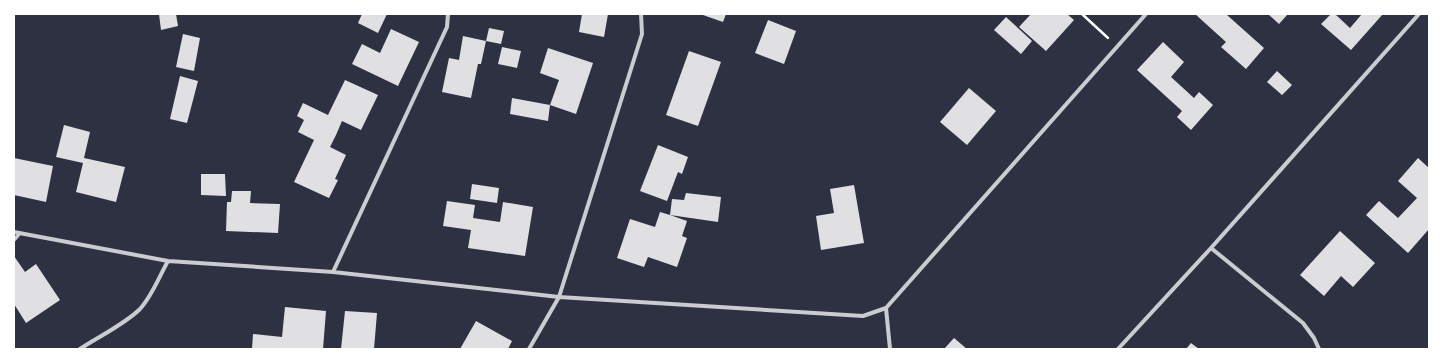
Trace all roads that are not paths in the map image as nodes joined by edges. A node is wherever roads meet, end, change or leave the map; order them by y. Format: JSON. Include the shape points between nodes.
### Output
{"nodes":[{"id":1,"x":448,"y":14,"type":"edge"},
{"id":2,"x":640,"y":14,"type":"edge"},
{"id":3,"x":1146,"y":14,"type":"edge"},
{"id":4,"x":1420,"y":14,"type":"edge"},
{"id":5,"x":14,"y":232,"type":"edge"},
{"id":6,"x":20,"y":233,"type":"junction"},
{"id":7,"x":14,"y":240,"type":"edge"},
{"id":8,"x":1211,"y":248,"type":"junction"},
{"id":9,"x":168,"y":261,"type":"junction"},
{"id":10,"x":333,"y":272,"type":"junction"},
{"id":11,"x":559,"y":297,"type":"junction"},
{"id":12,"x":886,"y":308,"type":"junction"},
{"id":13,"x":80,"y":349,"type":"edge"},
{"id":14,"x":529,"y":349,"type":"edge"},
{"id":15,"x":890,"y":349,"type":"edge"},
{"id":16,"x":1118,"y":349,"type":"edge"},
{"id":17,"x":1318,"y":349,"type":"edge"}],
"edges":[{"from":1,"to":10,"type":"street","via":[[448,27]]},
{"from":2,"to":11,"type":"street","via":[[642,34]]},
{"from":3,"to":12,"type":"street"},
{"from":4,"to":8,"type":"street"},
{"from":5,"to":6,"type":"street"},
{"from":6,"to":7,"type":"street"},
{"from":6,"to":9,"type":"street"},
{"from":8,"to":16,"type":"street"},
{"from":8,"to":17,"type":"street","via":[[1303,323],[1314,338]]},
{"from":9,"to":10,"type":"street"},
{"from":9,"to":13,"type":"street","via":[[148,298],[139,309]]},
{"from":10,"to":11,"type":"street"},
{"from":11,"to":12,"type":"street","via":[[863,316]]},
{"from":11,"to":14,"type":"street"},
{"from":12,"to":15,"type":"street"}]}
